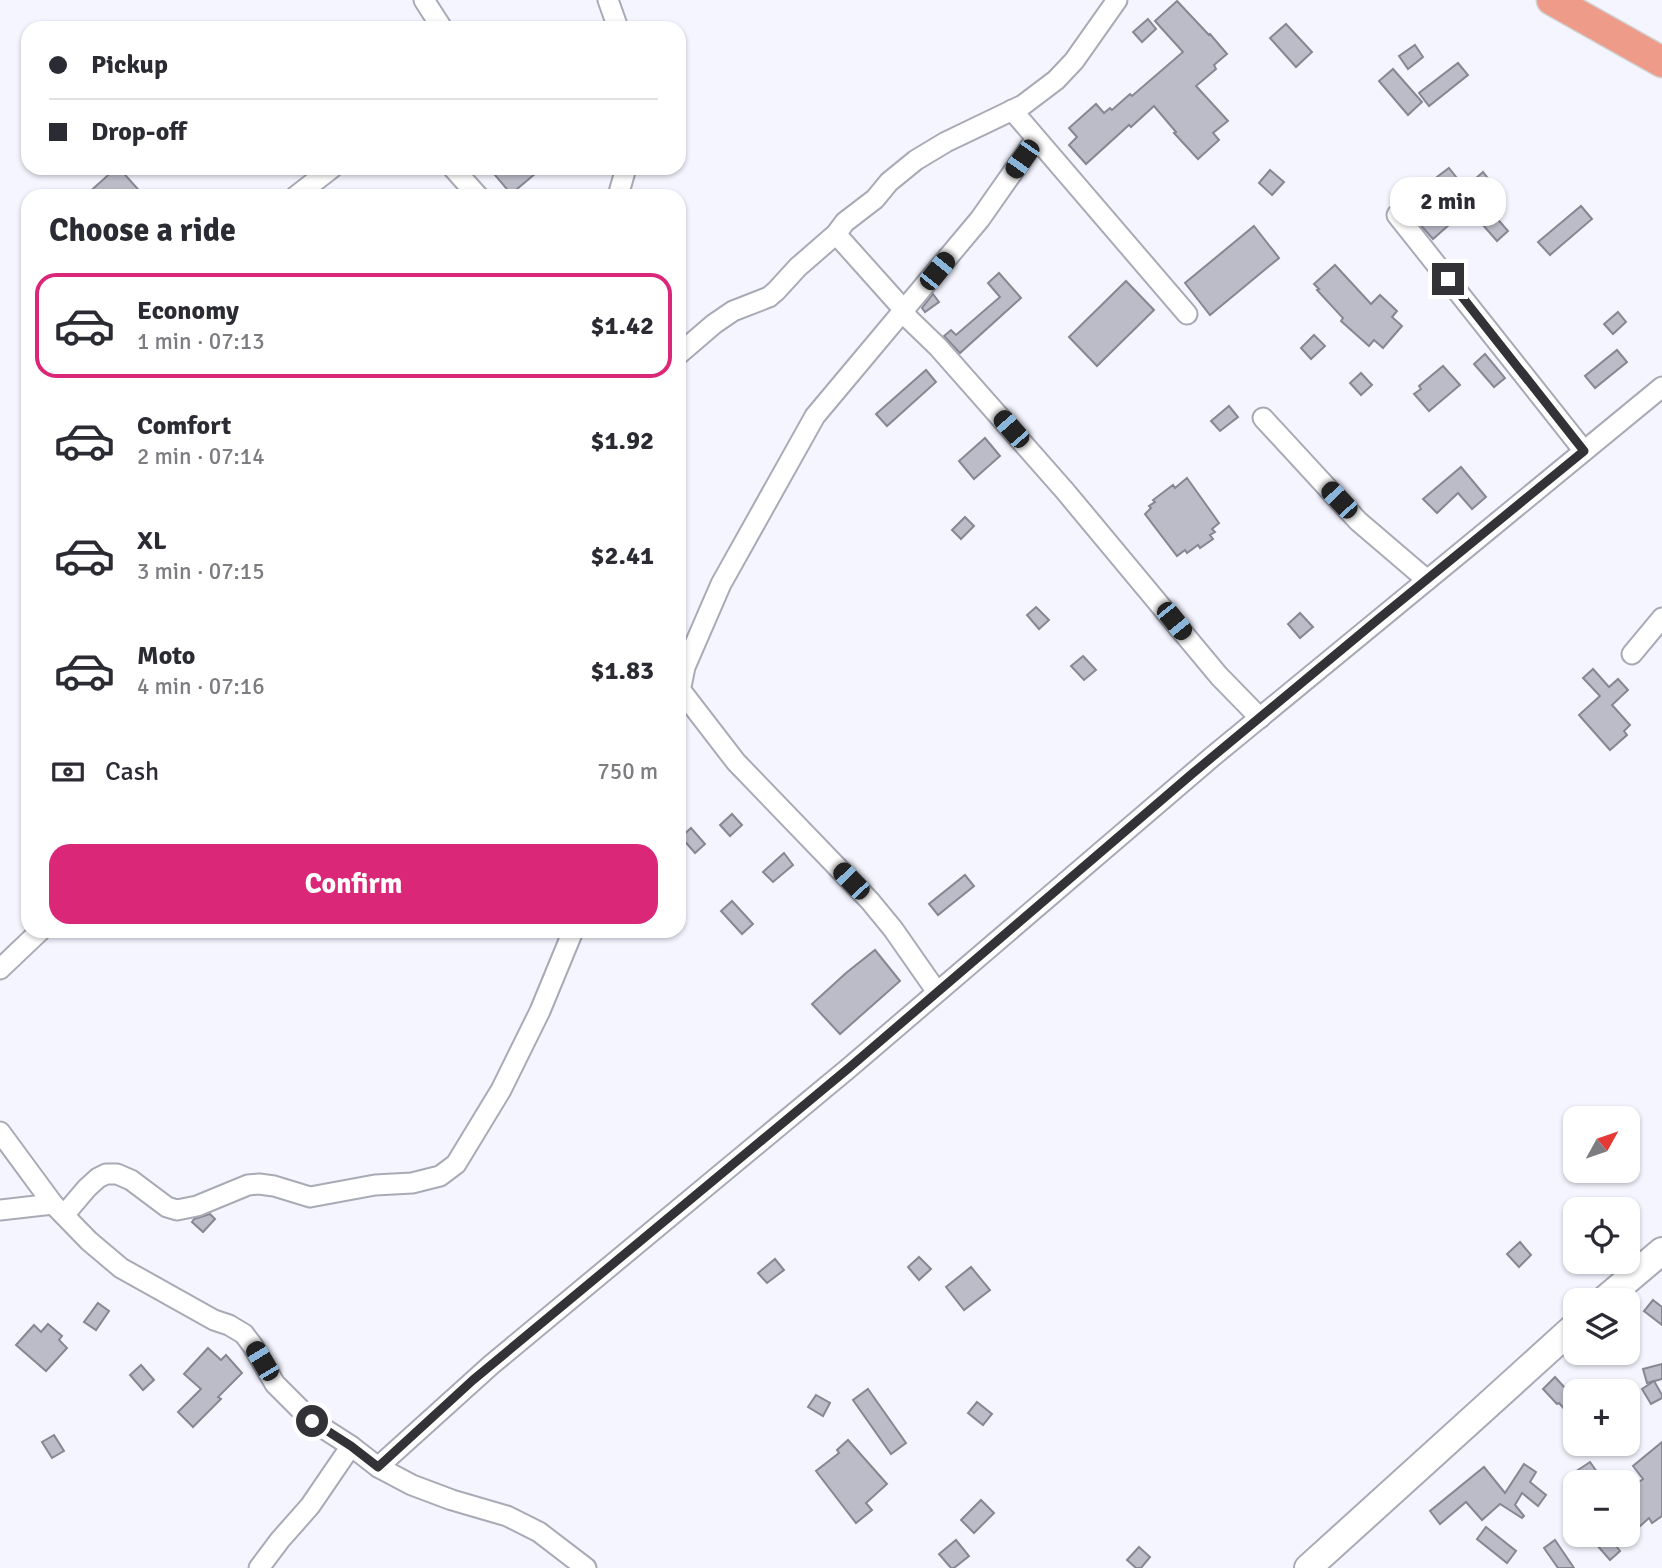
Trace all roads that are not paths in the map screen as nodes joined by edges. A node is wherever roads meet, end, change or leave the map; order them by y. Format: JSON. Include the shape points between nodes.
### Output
{"nodes":[{"id":1,"x":424,"y":0,"type":"edge"},
{"id":2,"x":608,"y":0,"type":"edge"},
{"id":3,"x":1117,"y":0,"type":"edge"},
{"id":4,"x":1552,"y":0,"type":"edge"},
{"id":5,"x":438,"y":21,"type":"edge"},
{"id":6,"x":616,"y":21,"type":"edge"},
{"id":7,"x":1662,"y":61,"type":"edge"},
{"id":8,"x":1012,"y":110,"type":"junction"},
{"id":9,"x":1036,"y":139,"type":"junction"},
{"id":10,"x":323,"y":175,"type":"edge"},
{"id":11,"x":459,"y":175,"type":"edge"},
{"id":12,"x":305,"y":189,"type":"edge"},
{"id":13,"x":472,"y":189,"type":"edge"},
{"id":14,"x":1397,"y":215,"type":"dead end"},
{"id":15,"x":836,"y":234,"type":"junction"},
{"id":16,"x":904,"y":310,"type":"junction"},
{"id":17,"x":1187,"y":314,"type":"dead end"},
{"id":18,"x":686,"y":348,"type":"edge"},
{"id":19,"x":1662,"y":387,"type":"edge"},
{"id":20,"x":1263,"y":418,"type":"dead end"},
{"id":21,"x":1584,"y":451,"type":"junction"},
{"id":22,"x":1427,"y":580,"type":"junction"},
{"id":23,"x":1662,"y":618,"type":"edge"},
{"id":24,"x":1632,"y":654,"type":"dead end"},
{"id":25,"x":686,"y":665,"type":"edge"},
{"id":26,"x":686,"y":699,"type":"edge"},
{"id":27,"x":1259,"y":718,"type":"junction"},
{"id":28,"x":33,"y":938,"type":"edge"},
{"id":29,"x":570,"y":938,"type":"edge"},
{"id":30,"x":0,"y":969,"type":"edge"},
{"id":31,"x":937,"y":992,"type":"junction"},
{"id":32,"x":0,"y":1132,"type":"edge"},
{"id":33,"x":0,"y":1210,"type":"edge"},
{"id":34,"x":59,"y":1210,"type":"junction"},
{"id":35,"x":1662,"y":1251,"type":"edge"},
{"id":36,"x":1618,"y":1288,"type":"edge"},
{"id":37,"x":1563,"y":1337,"type":"edge"},
{"id":38,"x":351,"y":1446,"type":"junction"},
{"id":39,"x":378,"y":1467,"type":"junction"},
{"id":40,"x":259,"y":1568,"type":"edge"},
{"id":41,"x":586,"y":1568,"type":"edge"},
{"id":42,"x":1308,"y":1568,"type":"edge"}],
"edges":[{"from":1,"to":5,"type":"street"},
{"from":2,"to":6,"type":"street"},
{"from":3,"to":8,"type":"street","via":[[1056,80]]},
{"from":4,"to":7,"type":"main road"},
{"from":8,"to":9,"type":"street"},
{"from":8,"to":15,"type":"street","via":[[916,160]]},
{"from":9,"to":16,"type":"street","via":[[979,219]]},
{"from":9,"to":17,"type":"street"},
{"from":10,"to":12,"type":"street"},
{"from":11,"to":13,"type":"street"},
{"from":14,"to":21,"type":"street"},
{"from":15,"to":16,"type":"street"},
{"from":15,"to":18,"type":"street","via":[[776,292],[733,311]]},
{"from":16,"to":25,"type":"street","via":[[815,416],[721,584]]},
{"from":16,"to":27,"type":"street"},
{"from":19,"to":21,"type":"street"},
{"from":20,"to":22,"type":"street","via":[[1358,521]]},
{"from":21,"to":22,"type":"street"},
{"from":22,"to":27,"type":"street"},
{"from":23,"to":24,"type":"street"},
{"from":26,"to":31,"type":"street","via":[[736,762],[886,920]]},
{"from":27,"to":31,"type":"street"},
{"from":28,"to":30,"type":"street"},
{"from":29,"to":34,"type":"street","via":[[501,1090],[456,1164],[440,1176],[310,1197],[274,1186],[248,1185],[177,1210],[131,1180],[106,1174]]},
{"from":31,"to":39,"type":"street","via":[[482,1372]]},
{"from":32,"to":34,"type":"street"},
{"from":33,"to":34,"type":"street"},
{"from":34,"to":38,"type":"street","via":[[121,1268],[244,1334],[275,1384],[312,1421]]},
{"from":35,"to":36,"type":"main road"},
{"from":37,"to":42,"type":"main road"},
{"from":38,"to":39,"type":"street"},
{"from":38,"to":40,"type":"street"},
{"from":39,"to":41,"type":"street","via":[[452,1500],[507,1516],[539,1532]]}]}
